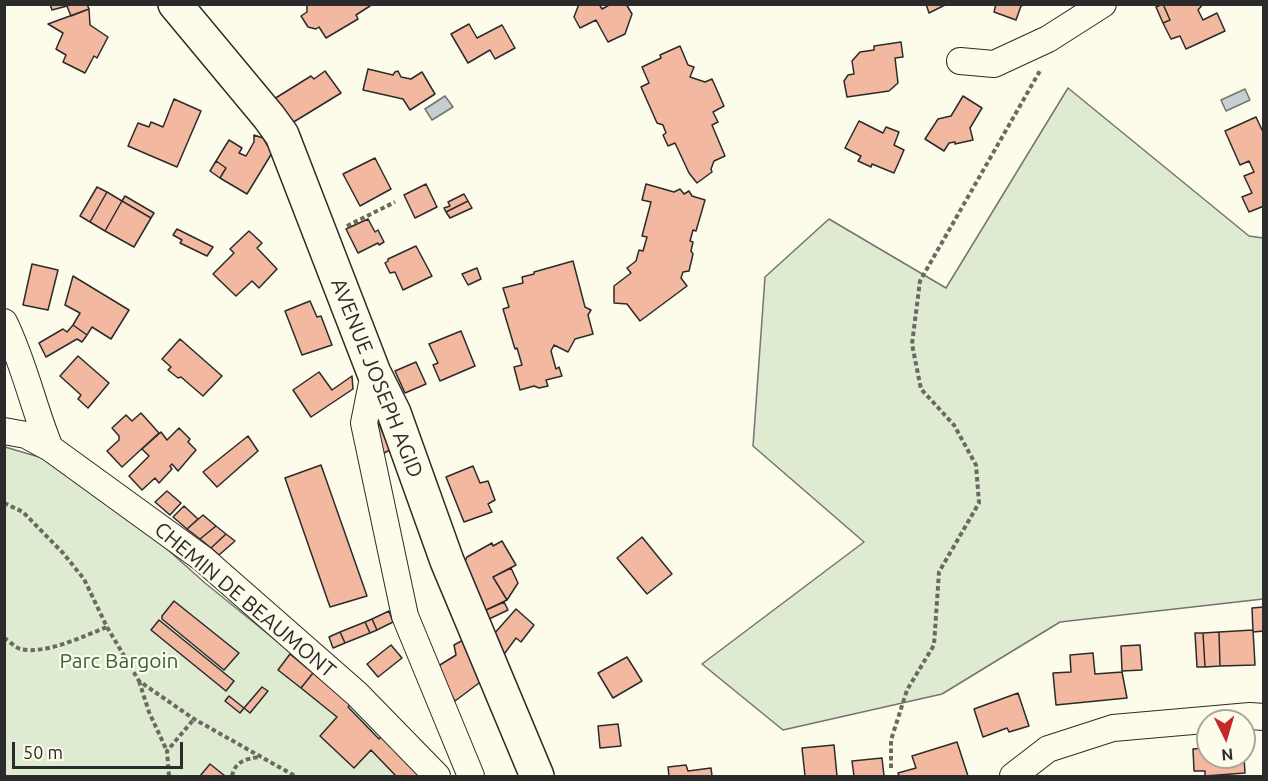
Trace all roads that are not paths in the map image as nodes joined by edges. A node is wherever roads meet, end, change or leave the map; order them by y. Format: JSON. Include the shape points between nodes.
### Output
{"nodes":[{"id":1,"x":175,"y":4,"type":"edge"},
{"id":2,"x":1102,"y":4,"type":"edge"},
{"id":3,"x":960,"y":61,"type":"dead end"},
{"id":4,"x":4,"y":322,"type":"edge"},
{"id":5,"x":374,"y":374,"type":"junction"},
{"id":6,"x":4,"y":431,"type":"edge"},
{"id":7,"x":50,"y":448,"type":"junction"},
{"id":8,"x":1263,"y":717,"type":"edge"},
{"id":9,"x":437,"y":777,"type":"edge"},
{"id":10,"x":471,"y":777,"type":"edge"},
{"id":11,"x":537,"y":777,"type":"edge"},
{"id":12,"x":1013,"y":777,"type":"edge"}],
"edges":[{"from":1,"to":5,"type":"main road","name":"AVENUE JOSEPH AGID","via":[[282,135]]},
{"from":2,"to":3,"type":"street","via":[[1048,39],[994,64]]},
{"from":4,"to":7,"type":"street"},
{"from":5,"to":10,"type":"street","via":[[364,423],[405,616]]},
{"from":5,"to":11,"type":"main road","name":"AVENUE JOSEPH AGID","via":[[394,413],[447,561]]},
{"from":6,"to":7,"type":"street","name":"CHEMIN DE BEAUMONT","via":[[26,435]]},
{"from":7,"to":9,"type":"street","name":"CHEMIN DE BEAUMONT","via":[[203,559],[357,694]]},
{"from":8,"to":12,"type":"street","via":[[1113,728],[1048,750]]}]}
